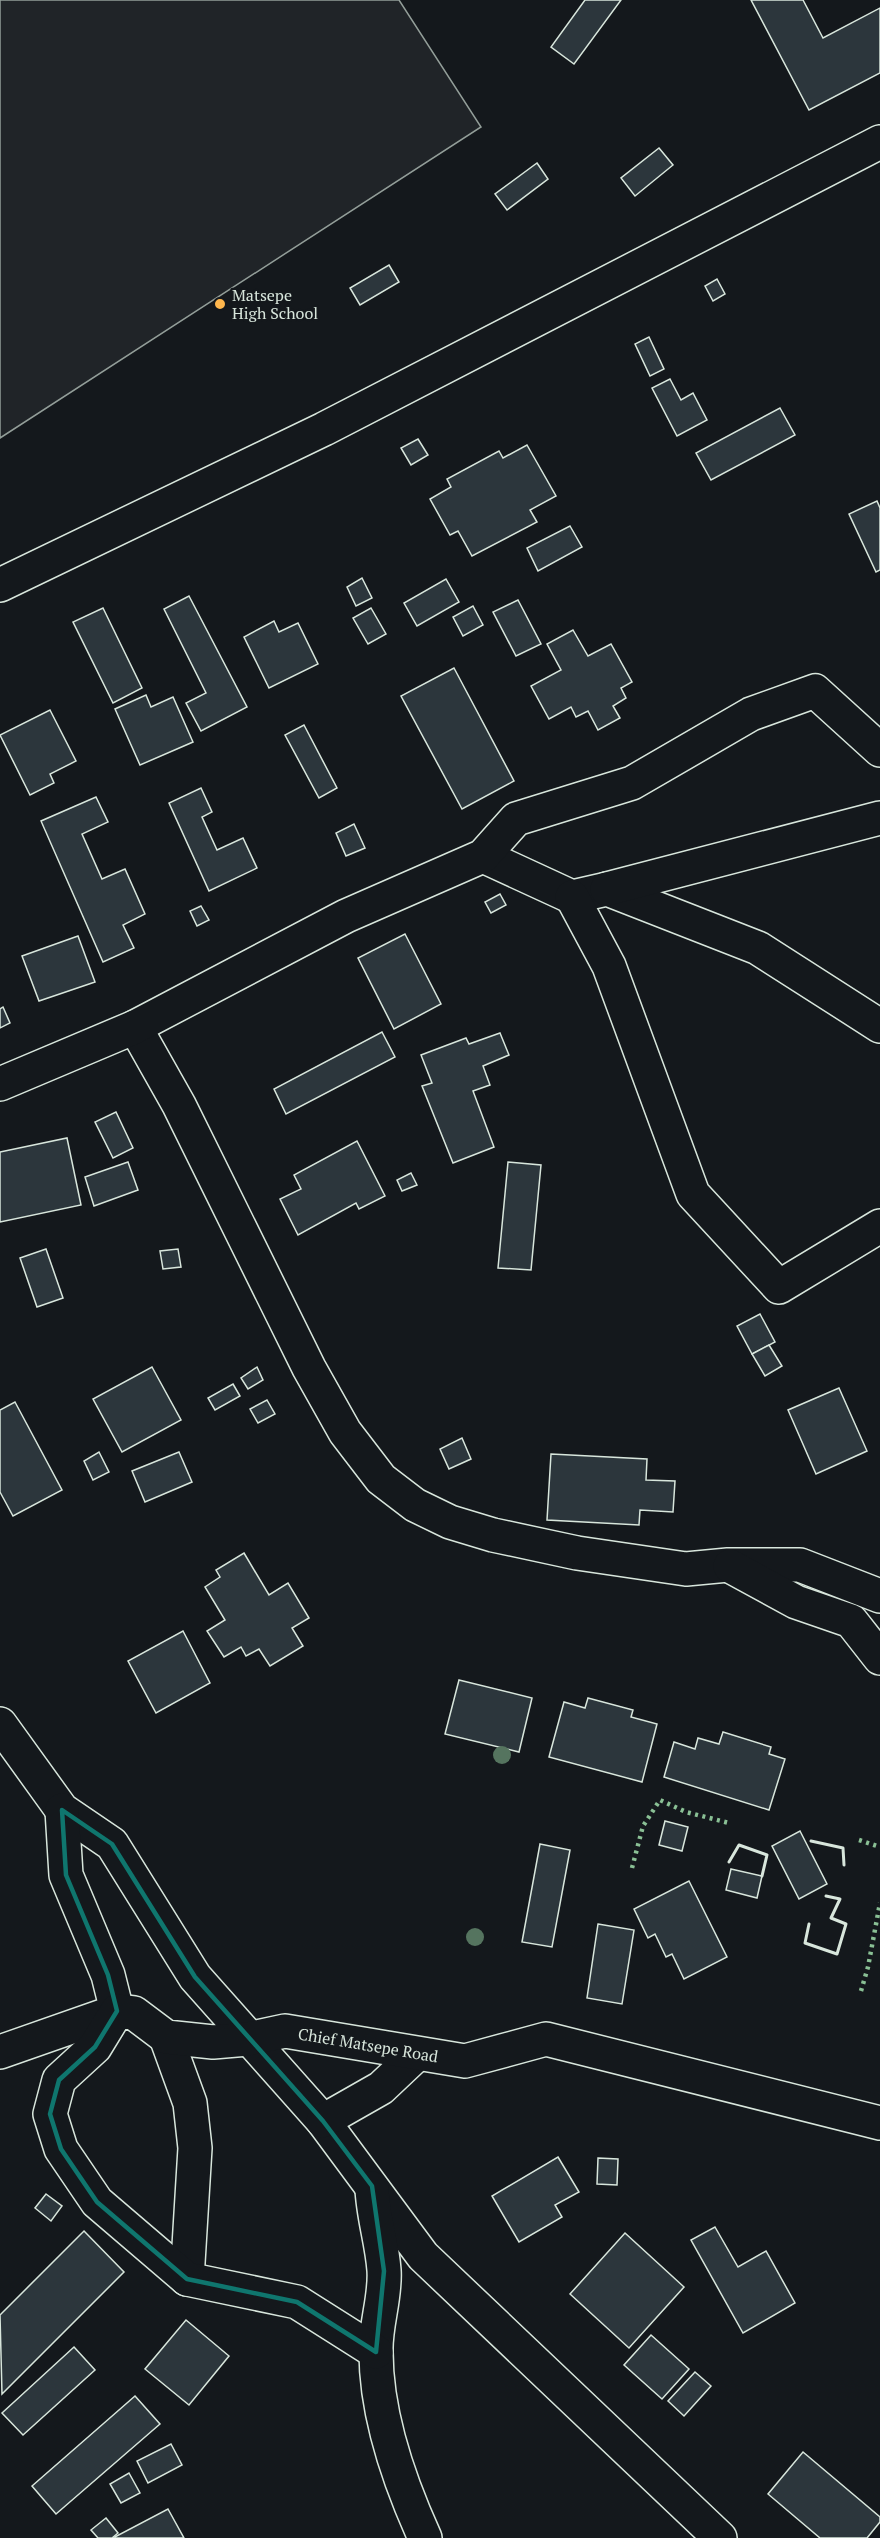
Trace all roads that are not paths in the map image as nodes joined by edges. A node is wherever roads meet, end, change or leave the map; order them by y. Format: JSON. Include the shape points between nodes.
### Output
{"nodes":[{"id":1,"x":880,"y":142,"type":"edge"},
{"id":2,"x":0,"y":585,"type":"edge"},
{"id":3,"x":880,"y":750,"type":"edge"},
{"id":4,"x":880,"y":818,"type":"edge"},
{"id":5,"x":483,"y":856,"type":"junction"},
{"id":6,"x":607,"y":889,"type":"junction"},
{"id":7,"x":572,"y":897,"type":"junction"},
{"id":8,"x":135,"y":1026,"type":"junction"},
{"id":9,"x":880,"y":1026,"type":"edge"},
{"id":10,"x":0,"y":1084,"type":"edge"},
{"id":11,"x":880,"y":1226,"type":"edge"},
{"id":12,"x":728,"y":1565,"type":"junction"},
{"id":13,"x":880,"y":1596,"type":"edge"},
{"id":14,"x":880,"y":1659,"type":"edge"},
{"id":15,"x":0,"y":1724,"type":"edge"},
{"id":16,"x":62,"y":1810,"type":"junction"},
{"id":17,"x":117,"y":2011,"type":"junction"},
{"id":18,"x":166,"y":2037,"type":"junction"},
{"id":19,"x":248,"y":2039,"type":"junction"},
{"id":20,"x":0,"y":2052,"type":"edge"},
{"id":21,"x":416,"y":2055,"type":"junction"},
{"id":22,"x":880,"y":2102,"type":"edge"},
{"id":23,"x":818,"y":2108,"type":"junction"},
{"id":24,"x":323,"y":2121,"type":"junction"},
{"id":25,"x":880,"y":2123,"type":"edge"},
{"id":26,"x":372,"y":2187,"type":"junction"},
{"id":27,"x":187,"y":2279,"type":"junction"},
{"id":28,"x":375,"y":2352,"type":"junction"},
{"id":29,"x":424,"y":2538,"type":"edge"},
{"id":30,"x":720,"y":2538,"type":"edge"}],
"edges":[{"from":1,"to":2,"type":"street","via":[[324,429]]},
{"from":3,"to":5,"type":"street","via":[[815,690],[752,714],[632,783],[516,819]]},
{"from":4,"to":6,"type":"street"},
{"from":5,"to":7,"type":"street"},
{"from":5,"to":8,"type":"street","via":[[346,916]]},
{"from":6,"to":7,"type":"street"},
{"from":6,"to":9,"type":"street","via":[[758,948]]},
{"from":7,"to":11,"type":"street","via":[[609,966],[693,1194],[779,1287]]},
{"from":8,"to":10,"type":"street"},
{"from":8,"to":12,"type":"street","via":[[179,1105],[309,1368],[345,1432],[381,1479],[415,1505],[450,1522],[493,1535],[577,1553],[686,1569]]},
{"from":12,"to":13,"type":"street","via":[[800,1565]]},
{"from":12,"to":14,"type":"street","via":[[796,1602],[851,1621]]},
{"from":15,"to":16,"type":"street"},
{"from":16,"to":17,"type":"street","via":[[66,1875],[108,1975]]},
{"from":16,"to":19,"type":"street","via":[[112,1844],[195,1977]]},
{"from":17,"to":18,"type":"street","via":[[134,2013]]},
{"from":17,"to":20,"type":"street"},
{"from":17,"to":27,"type":"street","via":[[95,2047],[59,2080],[50,2114],[61,2149],[97,2202]]},
{"from":18,"to":19,"type":"street","name":"Chief Matsepe Road","via":[[213,2042]]},
{"from":18,"to":27,"type":"street","via":[[190,2103],[195,2148]]},
{"from":19,"to":21,"type":"street","name":"Chief Matsepe Road","via":[[285,2031]]},
{"from":19,"to":24,"type":"street"},
{"from":21,"to":23,"type":"street","name":"Chief Matsepe Road","via":[[465,2061],[546,2039]]},
{"from":21,"to":24,"type":"street","via":[[381,2088]]},
{"from":22,"to":23,"type":"street"},
{"from":23,"to":25,"type":"street","name":"Chief Matsepe Road"},
{"from":24,"to":26,"type":"street"},
{"from":26,"to":28,"type":"street","via":[[384,2271]]},
{"from":26,"to":30,"type":"street","via":[[423,2256]]},
{"from":27,"to":28,"type":"street","via":[[297,2302]]},
{"from":28,"to":29,"type":"street","via":[[381,2405],[402,2488]]}]}
